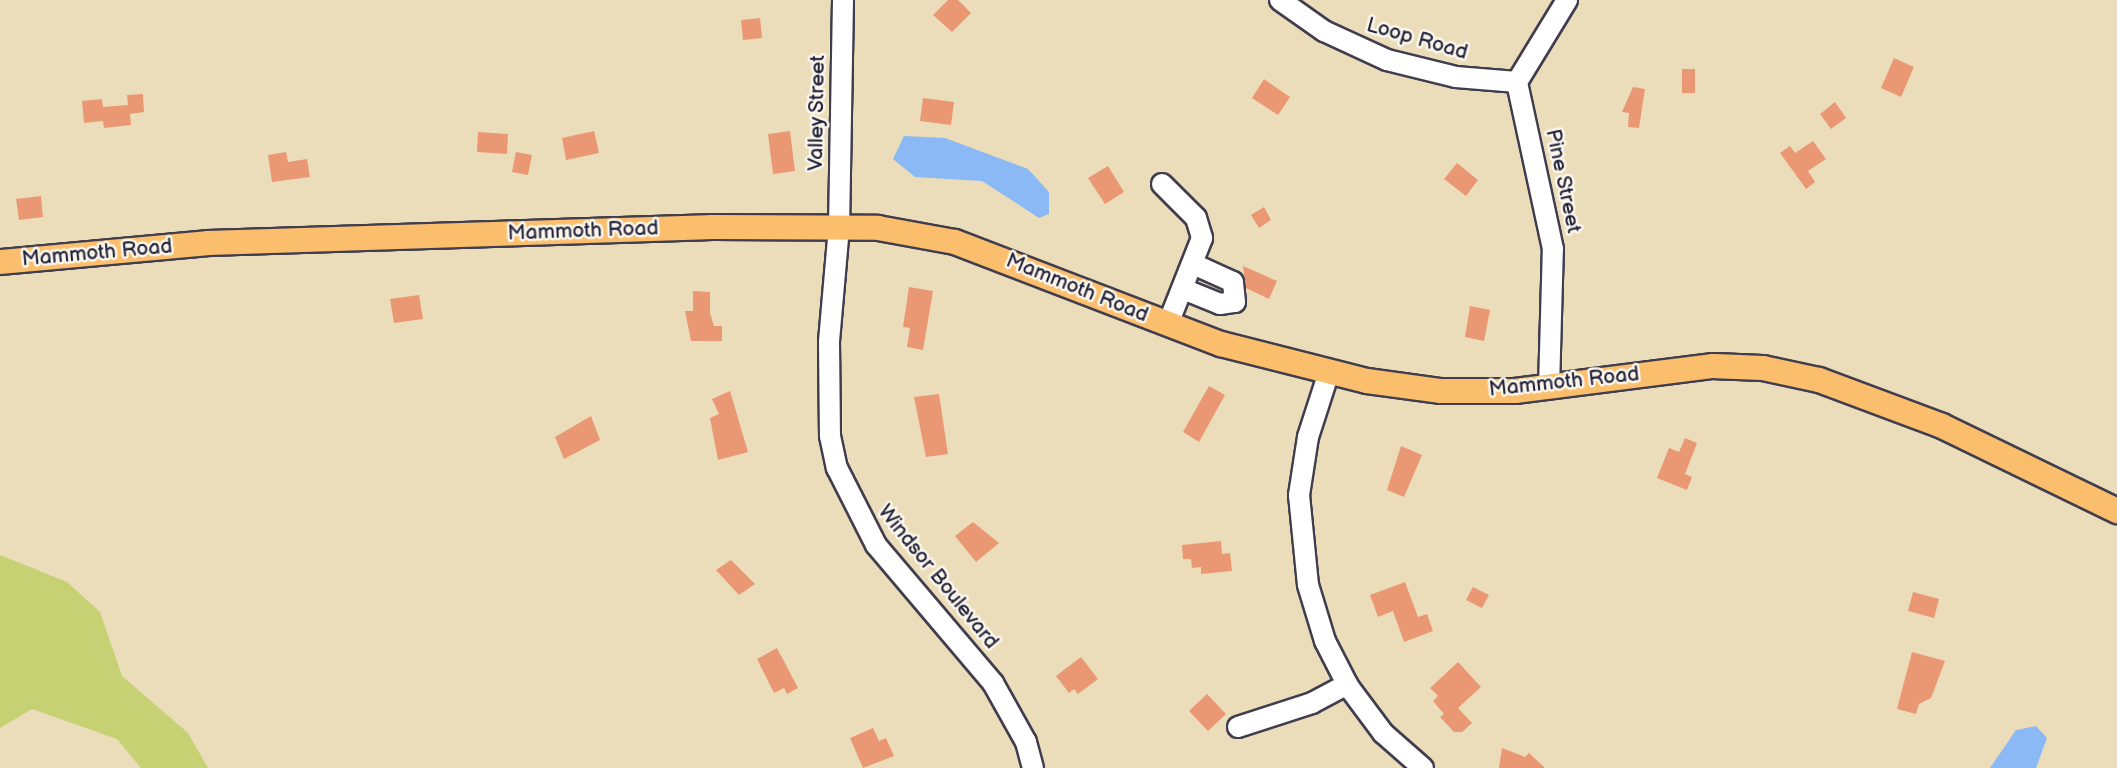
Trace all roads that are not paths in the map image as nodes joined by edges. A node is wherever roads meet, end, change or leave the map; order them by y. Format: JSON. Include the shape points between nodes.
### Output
{"nodes":[{"id":1,"x":843,"y":0,"type":"edge"},
{"id":2,"x":1280,"y":0,"type":"edge"},
{"id":3,"x":1567,"y":0,"type":"edge"},
{"id":4,"x":1517,"y":82,"type":"junction"},
{"id":5,"x":1162,"y":184,"type":"dead end"},
{"id":6,"x":839,"y":227,"type":"junction"},
{"id":7,"x":0,"y":262,"type":"edge"},
{"id":8,"x":1193,"y":264,"type":"junction"},
{"id":9,"x":1183,"y":289,"type":"junction"},
{"id":10,"x":1168,"y":324,"type":"junction"},
{"id":11,"x":1328,"y":375,"type":"junction"},
{"id":12,"x":1549,"y":388,"type":"junction"},
{"id":13,"x":2117,"y":512,"type":"edge"},
{"id":14,"x":1347,"y":684,"type":"junction"},
{"id":15,"x":1238,"y":727,"type":"dead end"},
{"id":16,"x":1034,"y":768,"type":"edge"},
{"id":17,"x":1423,"y":768,"type":"edge"}],
"edges":[{"from":1,"to":6,"type":"street","name":"Valley Street"},
{"from":2,"to":4,"type":"street","name":"Loop Road","via":[[1324,32],[1387,60],[1456,77]]},
{"from":3,"to":4,"type":"street"},
{"from":4,"to":12,"type":"street","name":"Pine Street","via":[[1553,249]]},
{"from":5,"to":8,"type":"street","via":[[1201,226]]},
{"from":6,"to":7,"type":"main road","name":"Mammoth Road","via":[[208,243]]},
{"from":6,"to":10,"type":"main road","name":"Mammoth Road","via":[[878,228],[955,242]]},
{"from":6,"to":16,"type":"street","name":"Windsor Boulevard","via":[[828,370],[837,468],[876,545],[993,683],[1026,742]]},
{"from":8,"to":9,"type":"street"},
{"from":8,"to":9,"type":"street","via":[[1233,282],[1238,292],[1235,302],[1220,304]]},
{"from":9,"to":10,"type":"street"},
{"from":10,"to":11,"type":"main road","name":"Mammoth Road"},
{"from":11,"to":12,"type":"main road","name":"Mammoth Road","via":[[1441,391]]},
{"from":11,"to":14,"type":"street","via":[[1308,437],[1299,526],[1315,614]]},
{"from":12,"to":13,"type":"main road","name":"Mammoth Road","via":[[1713,366],[1763,368],[1819,380],[1942,426]]},
{"from":14,"to":15,"type":"street","via":[[1312,703]]},
{"from":14,"to":17,"type":"street","via":[[1383,733]]}]}
